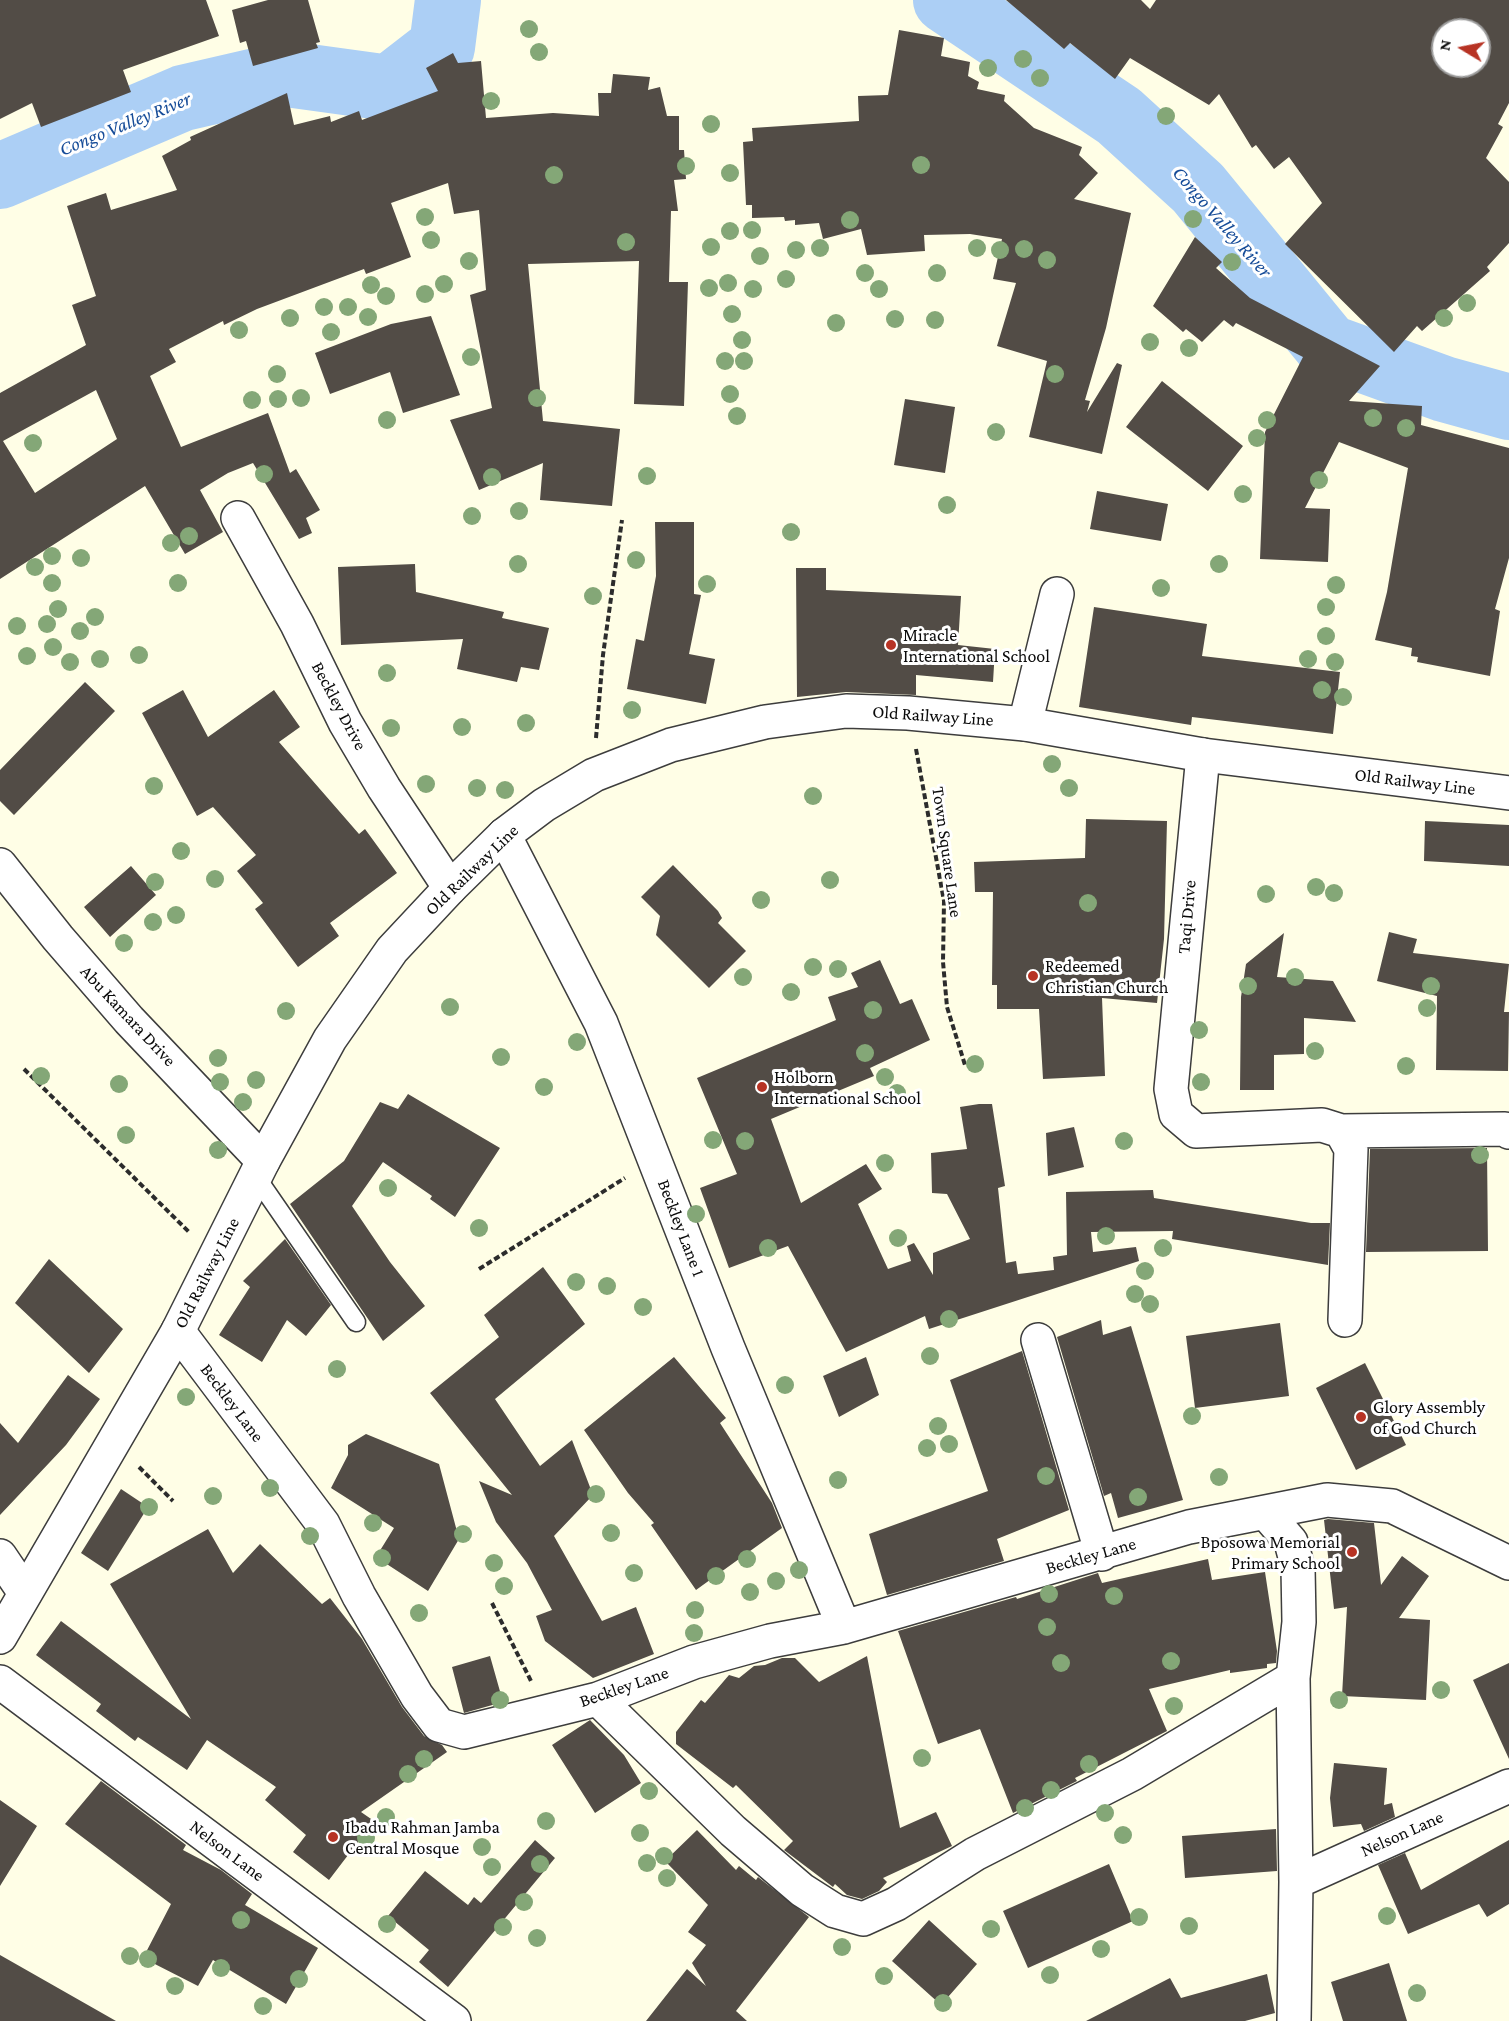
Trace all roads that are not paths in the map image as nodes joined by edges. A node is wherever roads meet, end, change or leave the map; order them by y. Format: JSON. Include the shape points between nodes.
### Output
{"nodes":[{"id":1,"x":238,"y":518,"type":"dead end"},
{"id":2,"x":1057,"y":594,"type":"dead end"},
{"id":3,"x":1025,"y":724,"type":"junction"},
{"id":4,"x":1203,"y":755,"type":"junction"},
{"id":5,"x":1509,"y":793,"type":"edge"},
{"id":6,"x":504,"y":835,"type":"junction"},
{"id":7,"x":0,"y":865,"type":"edge"},
{"id":8,"x":450,"y":888,"type":"junction"},
{"id":9,"x":1341,"y":1131,"type":"junction"},
{"id":10,"x":1509,"y":1132,"type":"edge"},
{"id":11,"x":260,"y":1169,"type":"junction"},
{"id":12,"x":1345,"y":1320,"type":"dead end"},
{"id":13,"x":356,"y":1322,"type":"dead end"},
{"id":14,"x":178,"y":1331,"type":"junction"},
{"id":15,"x":1038,"y":1340,"type":"dead end"},
{"id":16,"x":1266,"y":1513,"type":"junction"},
{"id":17,"x":1102,"y":1554,"type":"junction"},
{"id":18,"x":0,"y":1556,"type":"edge"},
{"id":19,"x":1509,"y":1563,"type":"edge"},
{"id":20,"x":25,"y":1593,"type":"junction"},
{"id":21,"x":844,"y":1627,"type":"junction"},
{"id":22,"x":0,"y":1637,"type":"edge"},
{"id":23,"x":1293,"y":1678,"type":"junction"},
{"id":24,"x":0,"y":1682,"type":"edge"},
{"id":25,"x":597,"y":1699,"type":"junction"},
{"id":26,"x":1509,"y":1786,"type":"edge"},
{"id":27,"x":1296,"y":1882,"type":"junction"},
{"id":28,"x":454,"y":2021,"type":"edge"},
{"id":29,"x":1294,"y":2021,"type":"edge"}],
"edges":[{"from":1,"to":8,"type":"street","name":"Beckley Drive","via":[[297,624],[345,722]]},
{"from":2,"to":3,"type":"street"},
{"from":3,"to":4,"type":"street","name":"Old Railway Line"},
{"from":3,"to":6,"type":"street","name":"Old Railway Line","via":[[846,711],[765,722],[671,745],[594,775]]},
{"from":4,"to":5,"type":"street","name":"Old Railway Line"},
{"from":4,"to":9,"type":"street","name":"Taqi Drive","via":[[1171,1089],[1176,1114],[1196,1131],[1322,1125]]},
{"from":6,"to":8,"type":"street","name":"Old Railway Line"},
{"from":6,"to":21,"type":"street","name":"Beckley Lane 1","via":[[601,1023],[728,1348]]},
{"from":7,"to":11,"type":"street","name":"Abu Kamara Drive","via":[[58,938]]},
{"from":8,"to":11,"type":"street","name":"Old Railway Line","via":[[392,950],[337,1029]]},
{"from":9,"to":10,"type":"street"},
{"from":9,"to":12,"type":"street","via":[[1351,1149]]},
{"from":11,"to":13,"type":"lane"},
{"from":11,"to":14,"type":"street","name":"Old Railway Line"},
{"from":14,"to":20,"type":"street","name":"Old Railway Line"},
{"from":14,"to":25,"type":"street","name":"Beckley Lane","via":[[323,1524],[359,1596],[411,1686],[439,1725],[464,1732]]},
{"from":15,"to":17,"type":"street"},
{"from":16,"to":17,"type":"street","name":"Beckley Lane","via":[[1189,1527]]},
{"from":16,"to":19,"type":"street","name":"Beckley Lane","via":[[1327,1500],[1392,1506]]},
{"from":16,"to":23,"type":"street","via":[[1291,1542],[1298,1568],[1299,1622]]},
{"from":17,"to":21,"type":"street","name":"Beckley Lane"},
{"from":18,"to":20,"type":"street"},
{"from":20,"to":22,"type":"street","name":"Old Railway Line"},
{"from":21,"to":25,"type":"street","name":"Beckley Lane","via":[[770,1641],[694,1662]]},
{"from":23,"to":25,"type":"street","via":[[1132,1774],[975,1854],[896,1904],[863,1919],[835,1911],[801,1890]]},
{"from":23,"to":27,"type":"street"},
{"from":24,"to":28,"type":"street","name":"Nelson Lane"},
{"from":26,"to":27,"type":"street","name":"Nelson Lane"},
{"from":27,"to":29,"type":"street"}]}
